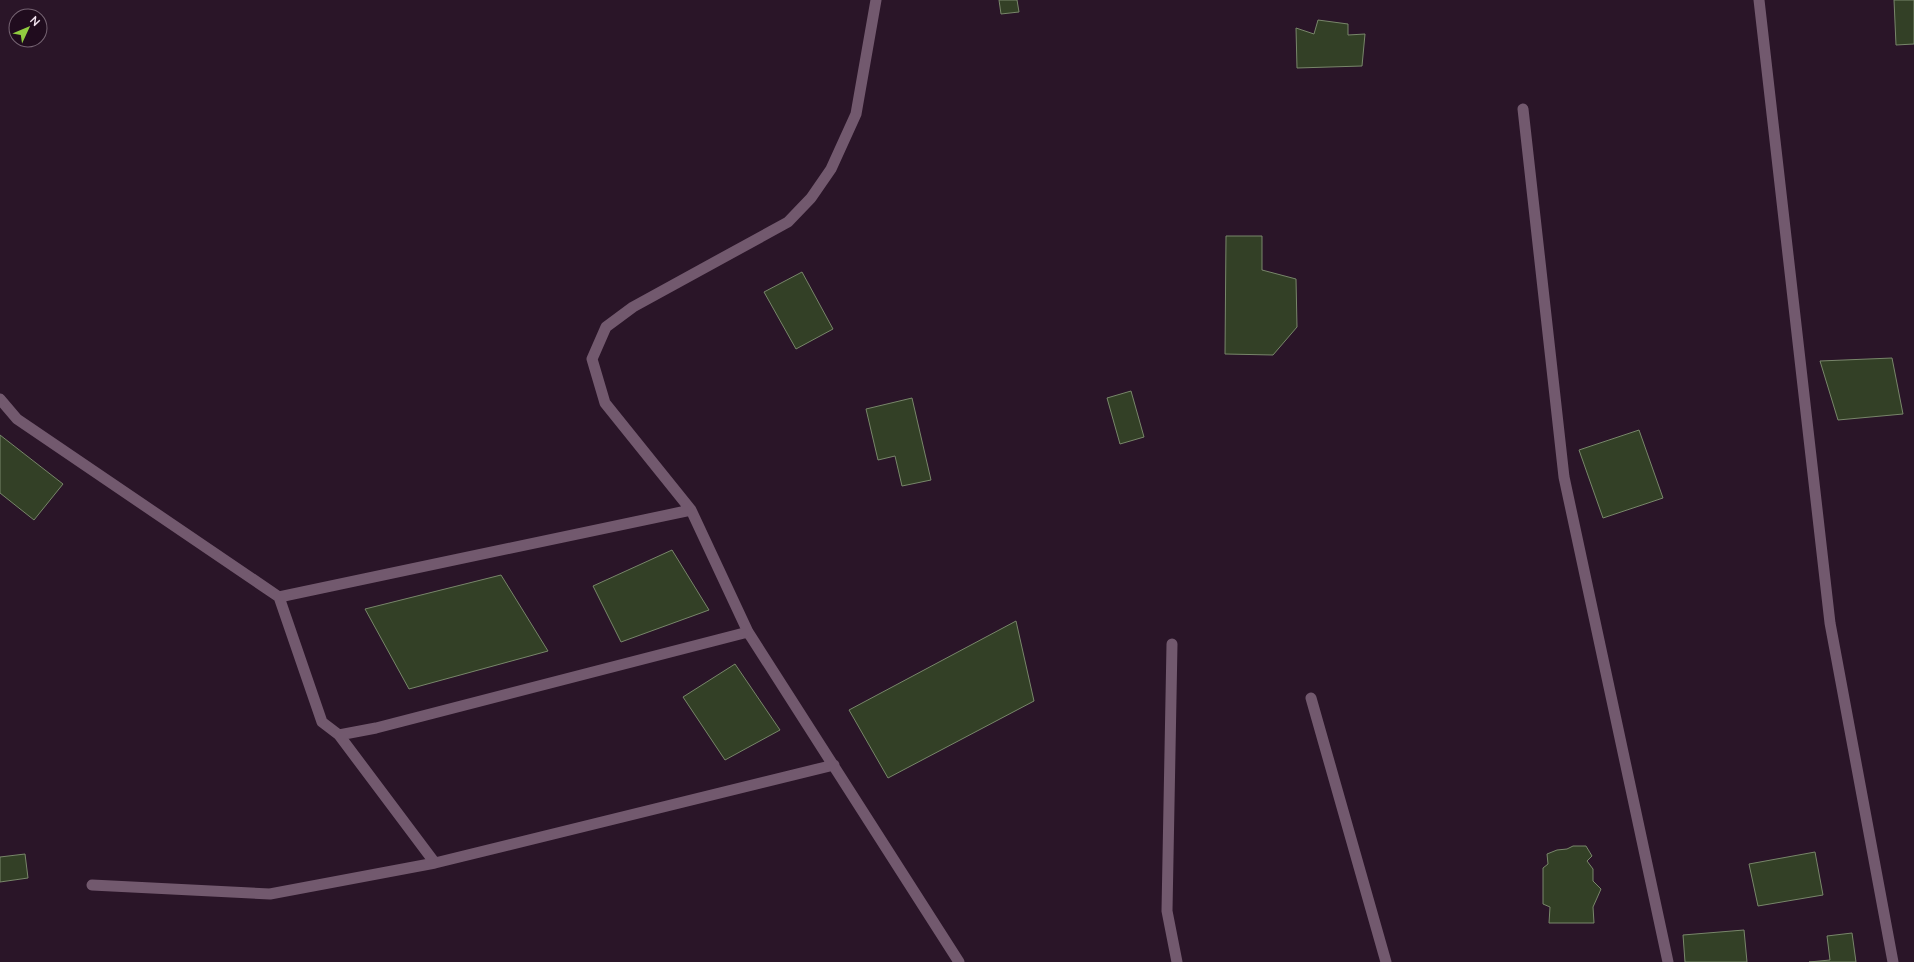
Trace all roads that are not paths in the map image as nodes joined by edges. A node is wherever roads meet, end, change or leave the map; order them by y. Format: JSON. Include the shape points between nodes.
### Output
{"nodes":[{"id":1,"x":876,"y":0,"type":"edge"},
{"id":2,"x":1759,"y":0,"type":"edge"},
{"id":3,"x":1523,"y":110,"type":"dead end"},
{"id":4,"x":0,"y":399,"type":"edge"},
{"id":5,"x":691,"y":510,"type":"junction"},
{"id":6,"x":279,"y":597,"type":"junction"},
{"id":7,"x":748,"y":632,"type":"junction"},
{"id":8,"x":1172,"y":644,"type":"dead end"},
{"id":9,"x":1311,"y":698,"type":"dead end"},
{"id":10,"x":339,"y":735,"type":"junction"},
{"id":11,"x":834,"y":765,"type":"junction"},
{"id":12,"x":435,"y":863,"type":"junction"},
{"id":13,"x":92,"y":885,"type":"dead end"},
{"id":14,"x":959,"y":962,"type":"edge"},
{"id":15,"x":1177,"y":962,"type":"edge"},
{"id":16,"x":1386,"y":962,"type":"edge"},
{"id":17,"x":1668,"y":962,"type":"edge"},
{"id":18,"x":1893,"y":962,"type":"edge"}],
"edges":[{"from":1,"to":5,"type":"street","via":[[856,114],[831,169],[811,198],[788,222],[628,310],[606,327],[592,359],[605,403]]},
{"from":2,"to":18,"type":"street","via":[[1830,623]]},
{"from":3,"to":17,"type":"street","via":[[1564,477]]},
{"from":4,"to":6,"type":"street","via":[[17,419]]},
{"from":5,"to":6,"type":"street"},
{"from":5,"to":7,"type":"street"},
{"from":6,"to":10,"type":"street","via":[[322,722]]},
{"from":7,"to":10,"type":"street","via":[[376,728]]},
{"from":7,"to":11,"type":"street"},
{"from":8,"to":15,"type":"street","via":[[1167,911]]},
{"from":9,"to":16,"type":"street"},
{"from":10,"to":12,"type":"street"},
{"from":11,"to":12,"type":"street"},
{"from":11,"to":14,"type":"street"},
{"from":12,"to":13,"type":"street","via":[[270,894]]}]}
